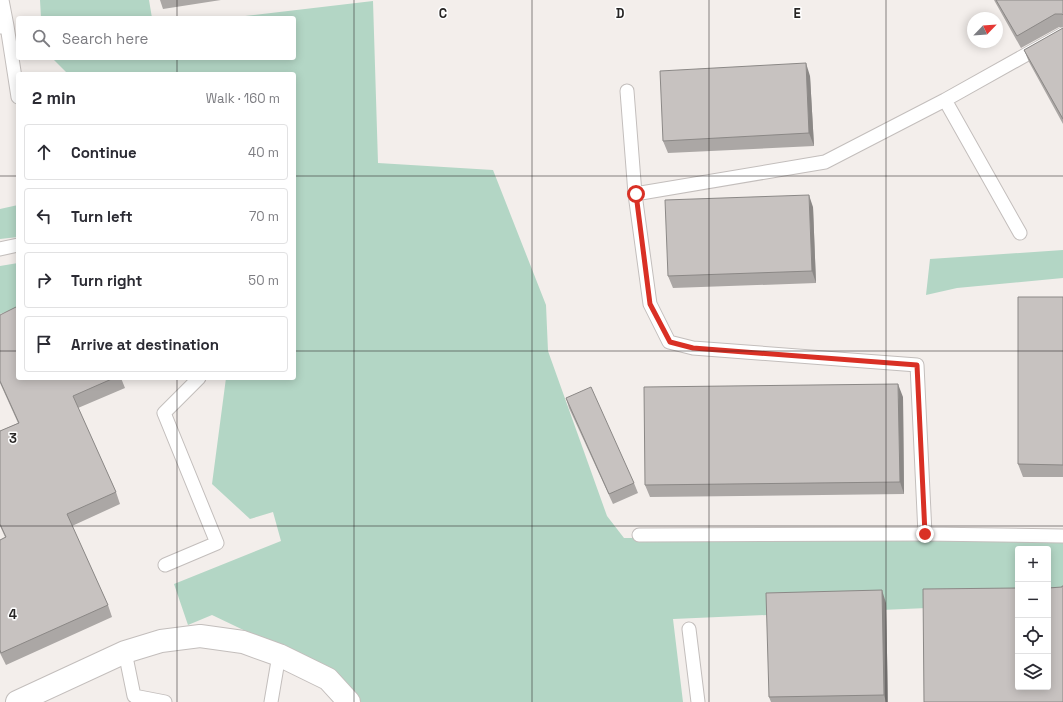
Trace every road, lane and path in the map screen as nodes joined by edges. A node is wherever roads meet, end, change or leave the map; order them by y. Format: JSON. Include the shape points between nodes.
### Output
{"nodes":[{"id":1,"x":2,"y":0,"type":"edge"},
{"id":2,"x":3,"y":27,"type":"edge"},
{"id":3,"x":1063,"y":34,"type":"edge"},
{"id":4,"x":16,"y":88,"type":"edge"},
{"id":5,"x":627,"y":90,"type":"dead end"},
{"id":6,"x":945,"y":100,"type":"junction"},
{"id":7,"x":636,"y":194,"type":"junction"},
{"id":8,"x":1020,"y":233,"type":"dead end"},
{"id":9,"x":16,"y":246,"type":"edge"},
{"id":10,"x":0,"y":249,"type":"edge"},
{"id":11,"x":197,"y":380,"type":"edge"},
{"id":12,"x":925,"y":534,"type":"junction"},
{"id":13,"x":639,"y":535,"type":"dead end"},
{"id":14,"x":1063,"y":536,"type":"edge"},
{"id":15,"x":165,"y":565,"type":"dead end"},
{"id":16,"x":689,"y":629,"type":"dead end"},
{"id":17,"x":125,"y":652,"type":"junction"},
{"id":18,"x":279,"y":655,"type":"junction"},
{"id":19,"x":17,"y":702,"type":"edge"},
{"id":20,"x":165,"y":702,"type":"edge"},
{"id":21,"x":271,"y":702,"type":"edge"},
{"id":22,"x":349,"y":702,"type":"edge"},
{"id":23,"x":698,"y":702,"type":"edge"}],
"edges":[{"from":1,"to":2,"type":"lane"},
{"from":2,"to":4,"type":"lane"},
{"from":3,"to":6,"type":"lane"},
{"from":5,"to":7,"type":"lane"},
{"from":6,"to":7,"type":"lane","via":[[825,162]]},
{"from":6,"to":8,"type":"lane"},
{"from":7,"to":12,"type":"lane","via":[[650,304],[670,342],[693,348],[917,365]]},
{"from":9,"to":10,"type":"lane"},
{"from":11,"to":15,"type":"lane","via":[[164,413],[217,543]]},
{"from":12,"to":13,"type":"lane"},
{"from":12,"to":14,"type":"lane"},
{"from":16,"to":23,"type":"lane"},
{"from":17,"to":18,"type":"street","via":[[161,641],[200,636],[243,642]]},
{"from":17,"to":19,"type":"street"},
{"from":17,"to":20,"type":"lane","via":[[134,696]]},
{"from":18,"to":21,"type":"lane"},
{"from":18,"to":22,"type":"street","via":[[328,679]]}]}
